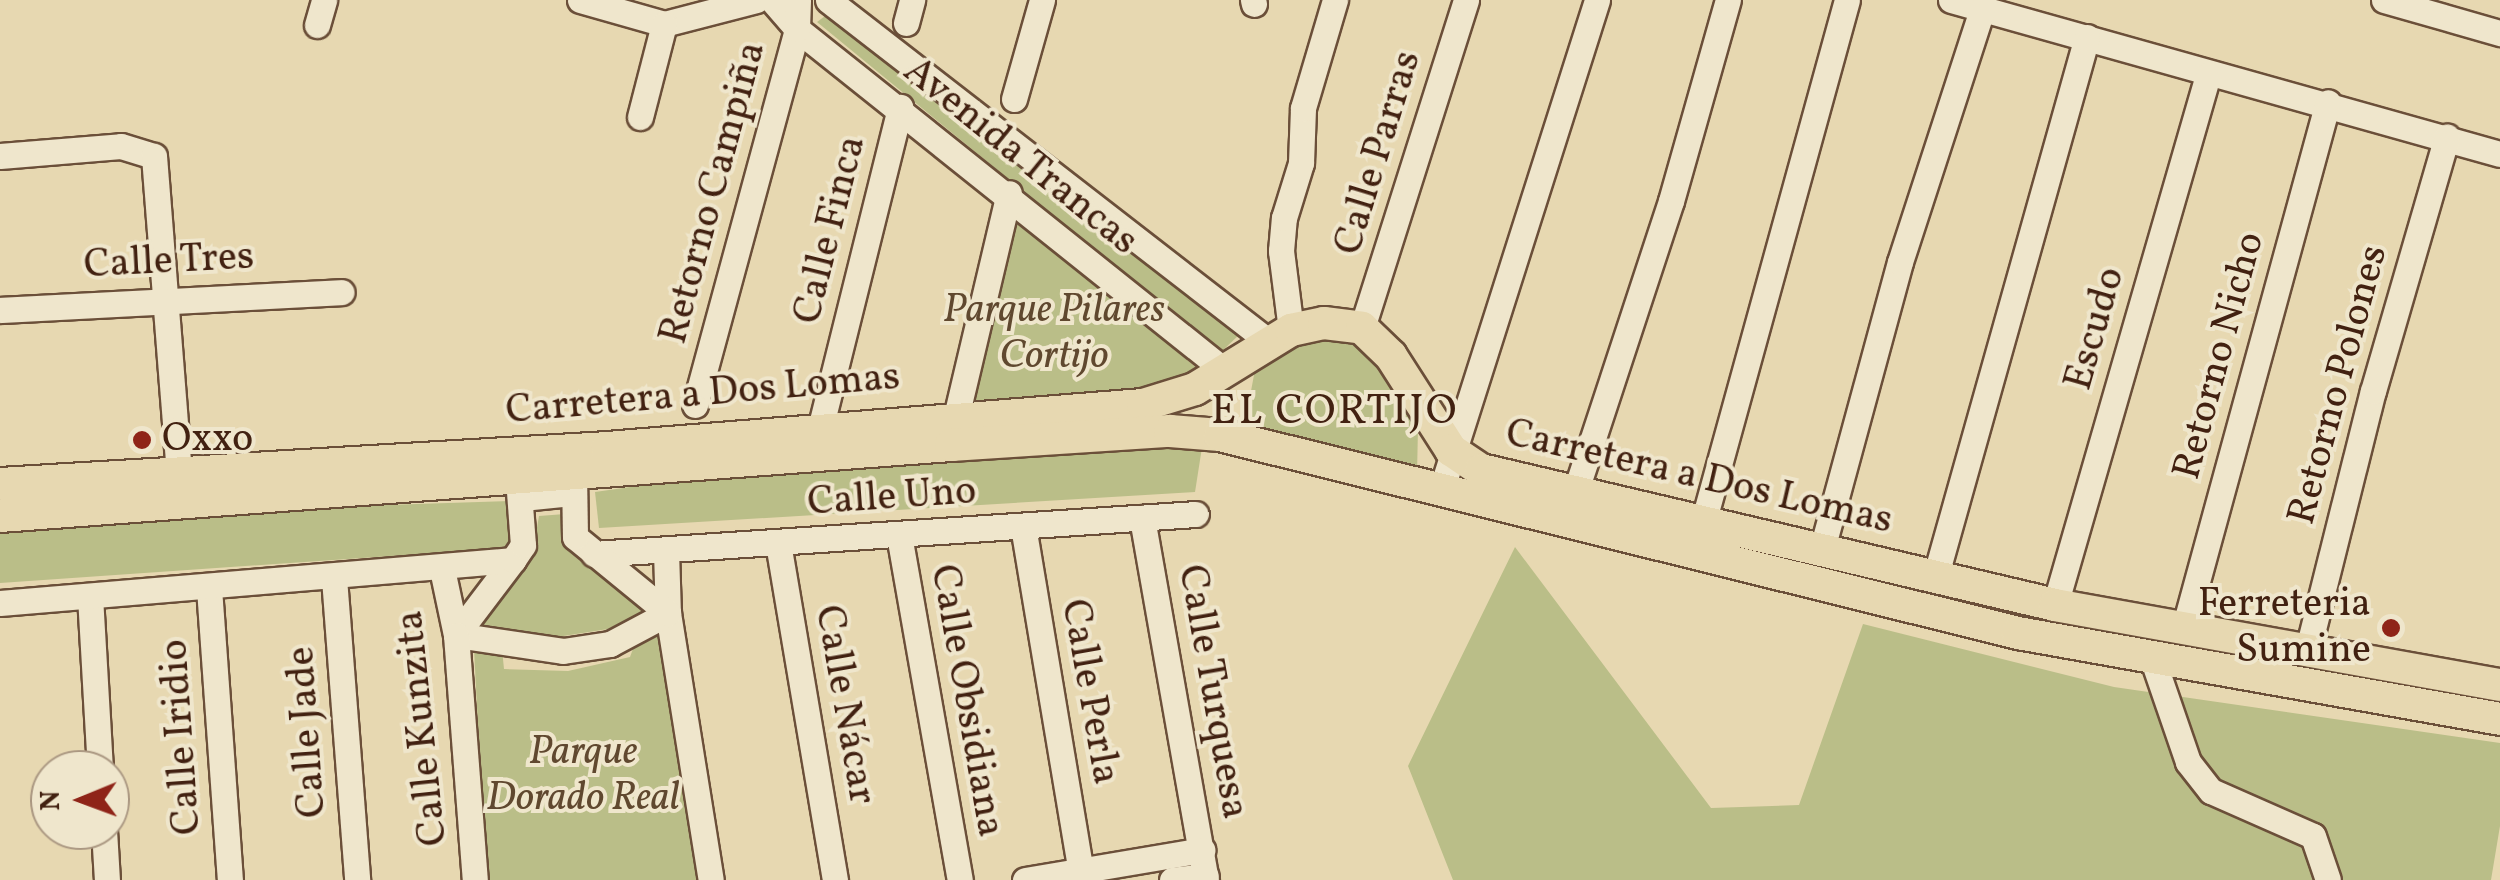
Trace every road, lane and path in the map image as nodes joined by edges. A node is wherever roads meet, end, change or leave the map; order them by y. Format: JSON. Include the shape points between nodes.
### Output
{"nodes":[{"id":1,"x":580,"y":0,"type":"edge"},
{"id":2,"x":756,"y":0,"type":"edge"},
{"id":3,"x":772,"y":0,"type":"edge"},
{"id":4,"x":798,"y":0,"type":"edge"},
{"id":5,"x":828,"y":0,"type":"edge"},
{"id":6,"x":1042,"y":0,"type":"edge"},
{"id":7,"x":1335,"y":0,"type":"edge"},
{"id":8,"x":1466,"y":0,"type":"edge"},
{"id":9,"x":1597,"y":0,"type":"edge"},
{"id":10,"x":1728,"y":0,"type":"edge"},
{"id":11,"x":1848,"y":0,"type":"edge"},
{"id":12,"x":1951,"y":0,"type":"edge"},
{"id":13,"x":2392,"y":1,"type":"edge"},
{"id":14,"x":1982,"y":9,"type":"junction"},
{"id":15,"x":664,"y":24,"type":"junction"},
{"id":16,"x":798,"y":29,"type":"junction"},
{"id":17,"x":2500,"y":33,"type":"edge"},
{"id":18,"x":2086,"y":37,"type":"junction"},
{"id":19,"x":2208,"y":74,"type":"junction"},
{"id":20,"x":1014,"y":99,"type":"dead end"},
{"id":21,"x":2328,"y":102,"type":"junction"},
{"id":22,"x":900,"y":107,"type":"junction"},
{"id":23,"x":640,"y":117,"type":"dead end"},
{"id":24,"x":2447,"y":137,"type":"junction"},
{"id":25,"x":2500,"y":154,"type":"edge"},
{"id":26,"x":0,"y":156,"type":"edge"},
{"id":27,"x":1009,"y":193,"type":"junction"},
{"id":28,"x":342,"y":292,"type":"dead end"},
{"id":29,"x":168,"y":296,"type":"junction"},
{"id":30,"x":0,"y":310,"type":"edge"},
{"id":31,"x":1362,"y":328,"type":"junction"},
{"id":32,"x":1280,"y":336,"type":"junction"},
{"id":33,"x":1224,"y":370,"type":"junction"},
{"id":34,"x":695,"y":405,"type":"dead end"},
{"id":35,"x":956,"y":417,"type":"junction"},
{"id":36,"x":820,"y":429,"type":"junction"},
{"id":37,"x":1451,"y":450,"type":"junction"},
{"id":38,"x":674,"y":454,"type":"junction"},
{"id":39,"x":0,"y":484,"type":"edge"},
{"id":40,"x":573,"y":484,"type":"junction"},
{"id":41,"x":520,"y":488,"type":"junction"},
{"id":42,"x":180,"y":489,"type":"junction"},
{"id":43,"x":1441,"y":491,"type":"junction"},
{"id":44,"x":1575,"y":493,"type":"junction"},
{"id":45,"x":1196,"y":514,"type":"dead end"},
{"id":46,"x":0,"y":516,"type":"edge"},
{"id":47,"x":1142,"y":518,"type":"junction"},
{"id":48,"x":1703,"y":523,"type":"junction"},
{"id":49,"x":1023,"y":526,"type":"junction"},
{"id":50,"x":899,"y":535,"type":"junction"},
{"id":51,"x":778,"y":543,"type":"junction"},
{"id":52,"x":1822,"y":548,"type":"junction"},
{"id":53,"x":666,"y":551,"type":"junction"},
{"id":54,"x":594,"y":554,"type":"junction"},
{"id":55,"x":513,"y":560,"type":"junction"},
{"id":56,"x":442,"y":569,"type":"junction"},
{"id":57,"x":334,"y":578,"type":"junction"},
{"id":58,"x":1935,"y":578,"type":"junction"},
{"id":59,"x":209,"y":588,"type":"junction"},
{"id":60,"x":90,"y":596,"type":"junction"},
{"id":61,"x":0,"y":603,"type":"edge"},
{"id":62,"x":2056,"y":605,"type":"junction"},
{"id":63,"x":668,"y":613,"type":"junction"},
{"id":64,"x":2184,"y":629,"type":"junction"},
{"id":65,"x":456,"y":636,"type":"junction"},
{"id":66,"x":2307,"y":653,"type":"junction"},
{"id":67,"x":2154,"y":663,"type":"junction"},
{"id":68,"x":2500,"y":685,"type":"edge"},
{"id":69,"x":2500,"y":719,"type":"edge"},
{"id":70,"x":99,"y":750,"type":"edge"},
{"id":71,"x":106,"y":850,"type":"edge"},
{"id":72,"x":1205,"y":868,"type":"edge"},
{"id":73,"x":1081,"y":871,"type":"junction"},
{"id":74,"x":108,"y":880,"type":"edge"},
{"id":75,"x":230,"y":880,"type":"edge"},
{"id":76,"x":357,"y":880,"type":"edge"},
{"id":77,"x":475,"y":880,"type":"edge"},
{"id":78,"x":710,"y":880,"type":"edge"},
{"id":79,"x":835,"y":880,"type":"edge"},
{"id":80,"x":960,"y":880,"type":"edge"},
{"id":81,"x":1024,"y":880,"type":"edge"},
{"id":82,"x":1172,"y":880,"type":"edge"},
{"id":83,"x":2328,"y":880,"type":"edge"}],
"edges":[{"from":1,"to":15,"type":"street"},
{"from":2,"to":15,"type":"street"},
{"from":3,"to":16,"type":"street","name":"Avenida Trancas"},
{"from":4,"to":16,"type":"street","name":"Retorno Campiña"},
{"from":5,"to":32,"type":"street","name":"Avenida Trancas"},
{"from":6,"to":20,"type":"street"},
{"from":7,"to":32,"type":"street","via":[[1302,108],[1301,163],[1280,251]]},
{"from":8,"to":31,"type":"street","name":"Calle Parras"},
{"from":9,"to":37,"type":"street"},
{"from":10,"to":44,"type":"street","via":[[1672,201]]},
{"from":11,"to":48,"type":"street"},
{"from":12,"to":14,"type":"street"},
{"from":13,"to":17,"type":"street"},
{"from":14,"to":18,"type":"street"},
{"from":14,"to":52,"type":"street","via":[[1900,262]]},
{"from":15,"to":23,"type":"street"},
{"from":16,"to":22,"type":"street","name":"Avenida Trancas"},
{"from":16,"to":34,"type":"street","name":"Retorno Campiña"},
{"from":18,"to":19,"type":"street"},
{"from":18,"to":58,"type":"street"},
{"from":19,"to":21,"type":"street"},
{"from":19,"to":62,"type":"street","name":"Escudo"},
{"from":21,"to":24,"type":"street"},
{"from":21,"to":64,"type":"street","name":"Retorno Nicho"},
{"from":22,"to":27,"type":"street","name":"Avenida Trancas"},
{"from":22,"to":36,"type":"street","name":"Calle Finca"},
{"from":24,"to":25,"type":"street"},
{"from":24,"to":66,"type":"street","name":"Retorno Polones","via":[[2373,390]]},
{"from":26,"to":29,"type":"street","via":[[121,146],[154,156]]},
{"from":27,"to":33,"type":"street","name":"Avenida Trancas"},
{"from":27,"to":35,"type":"street"},
{"from":28,"to":29,"type":"street","name":"Calle Tres"},
{"from":29,"to":30,"type":"street","name":"Calle Tres"},
{"from":29,"to":42,"type":"street"},
{"from":31,"to":32,"type":"main road","name":"Carretera a Dos Lomas","via":[[1324,323]]},
{"from":31,"to":37,"type":"main road","name":"Carretera a Dos Lomas","via":[[1392,356]]},
{"from":32,"to":33,"type":"main road","name":"Carretera a Dos Lomas"},
{"from":33,"to":35,"type":"main road","name":"Carretera a Dos Lomas","via":[[1195,389],[1142,405]]},
{"from":35,"to":36,"type":"main road","name":"Carretera a Dos Lomas"},
{"from":36,"to":38,"type":"main road","name":"Carretera a Dos Lomas"},
{"from":37,"to":43,"type":"street"},
{"from":37,"to":44,"type":"main road","name":"Carretera a Dos Lomas","via":[[1481,470]]},
{"from":38,"to":40,"type":"main road","name":"Carretera a Dos Lomas"},
{"from":38,"to":42,"type":"main road","name":"Carretera a Dos Lomas"},
{"from":38,"to":43,"type":"main road","name":"Carretera a Dos Lomas","via":[[1170,431],[1263,441]]},
{"from":39,"to":42,"type":"main road","name":"Carretera a Dos Lomas"},
{"from":40,"to":41,"type":"main road","name":"Carretera a Dos Lomas"},
{"from":40,"to":54,"type":"street","via":[[575,538]]},
{"from":41,"to":42,"type":"main road","name":"Carretera a Dos Lomas"},
{"from":41,"to":55,"type":"street","via":[[523,545]]},
{"from":42,"to":46,"type":"main road","name":"Carretera a Dos Lomas"},
{"from":43,"to":67,"type":"main road","name":"Carretera a Dos Lomas","via":[[1693,557]]},
{"from":44,"to":48,"type":"main road","name":"Carretera a Dos Lomas"},
{"from":45,"to":47,"type":"street","name":"Calle Uno"},
{"from":47,"to":49,"type":"street","name":"Calle Uno"},
{"from":47,"to":72,"type":"street","name":"Calle Turquesa"},
{"from":48,"to":52,"type":"main road","name":"Carretera a Dos Lomas"},
{"from":49,"to":50,"type":"street","name":"Calle Uno"},
{"from":49,"to":73,"type":"street","name":"Calle Perla"},
{"from":50,"to":51,"type":"street","name":"Calle Uno"},
{"from":50,"to":80,"type":"street","name":"Calle Obsidiana"},
{"from":51,"to":53,"type":"street","name":"Calle Uno"},
{"from":51,"to":79,"type":"street","name":"Calle Nácar"},
{"from":52,"to":58,"type":"main road","name":"Carretera a Dos Lomas"},
{"from":53,"to":54,"type":"street","name":"Calle Uno"},
{"from":53,"to":63,"type":"street"},
{"from":54,"to":63,"type":"street"},
{"from":55,"to":56,"type":"street"},
{"from":55,"to":65,"type":"street"},
{"from":56,"to":57,"type":"street"},
{"from":56,"to":65,"type":"street","name":"Calle Kunzita"},
{"from":57,"to":59,"type":"street"},
{"from":57,"to":76,"type":"street","name":"Calle Jade"},
{"from":58,"to":62,"type":"main road","name":"Carretera a Dos Lomas"},
{"from":59,"to":60,"type":"street"},
{"from":59,"to":75,"type":"street","name":"Calle Iridio"},
{"from":60,"to":61,"type":"street"},
{"from":60,"to":70,"type":"street"},
{"from":62,"to":64,"type":"main road","name":"Carretera a Dos Lomas"},
{"from":63,"to":65,"type":"street","via":[[610,644],[562,651]]},
{"from":63,"to":78,"type":"street"},
{"from":64,"to":66,"type":"main road","name":"Carretera a Dos Lomas"},
{"from":65,"to":77,"type":"street","name":"Calle Kunzita"},
{"from":66,"to":68,"type":"main road","name":"Carretera a Dos Lomas"},
{"from":67,"to":69,"type":"main road","name":"Carretera a Dos Lomas"},
{"from":67,"to":83,"type":"street","via":[[2188,762],[2212,791],[2313,836]]},
{"from":71,"to":74,"type":"street"},
{"from":72,"to":73,"type":"street"},
{"from":72,"to":82,"type":"street"},
{"from":73,"to":81,"type":"street"}]}
